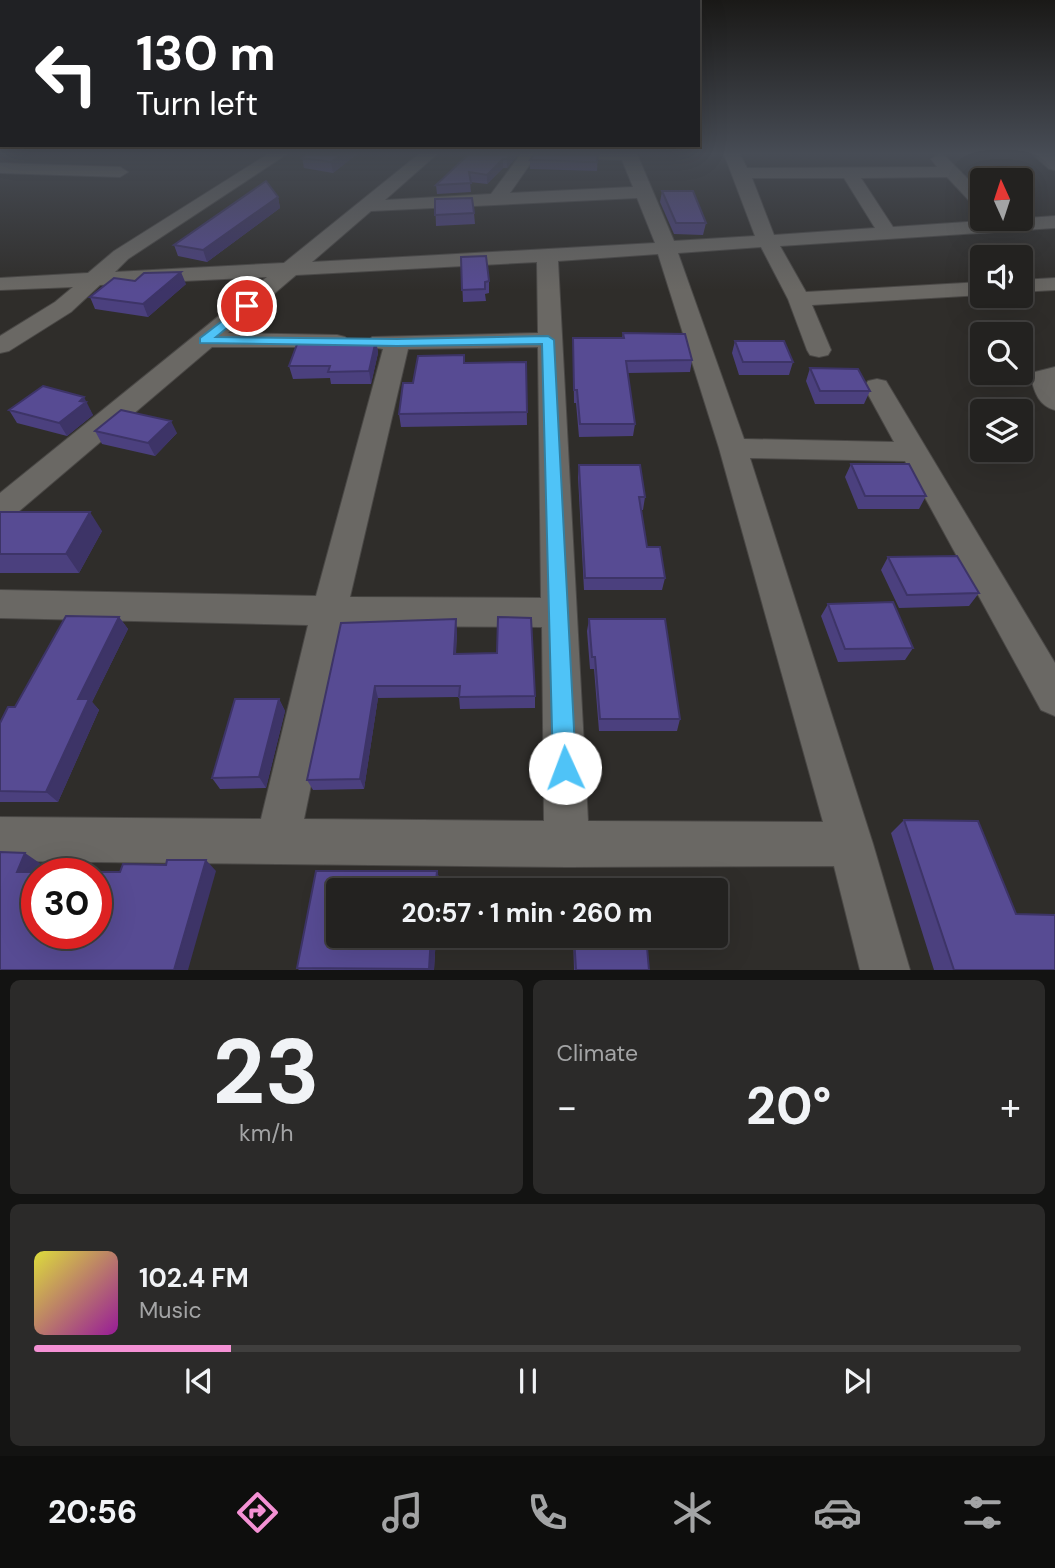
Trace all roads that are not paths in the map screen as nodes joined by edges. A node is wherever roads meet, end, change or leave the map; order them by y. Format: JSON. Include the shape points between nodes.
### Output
{"nodes":[{"id":1,"x":208,"y":199,"type":"edge"},
{"id":2,"x":375,"y":199,"type":"edge"},
{"id":3,"x":510,"y":199,"type":"edge"},
{"id":4,"x":646,"y":199,"type":"edge"},
{"id":5,"x":751,"y":199,"type":"edge"},
{"id":6,"x":866,"y":199,"type":"edge"},
{"id":7,"x":497,"y":200,"type":"joint"},
{"id":8,"x":367,"y":206,"type":"junction"},
{"id":9,"x":1033,"y":222,"type":"edge"},
{"id":10,"x":1055,"y":222,"type":"edge"},
{"id":11,"x":970,"y":225,"type":"edge"},
{"id":12,"x":887,"y":232,"type":"junction"},
{"id":13,"x":766,"y":239,"type":"junction"},
{"id":14,"x":666,"y":246,"type":"junction"},
{"id":15,"x":547,"y":256,"type":"junction"},
{"id":16,"x":290,"y":271,"type":"junction"},
{"id":17,"x":93,"y":281,"type":"junction"},
{"id":18,"x":0,"y":284,"type":"edge"},
{"id":19,"x":1055,"y":284,"type":"edge"},
{"id":20,"x":1033,"y":285,"type":"edge"},
{"id":21,"x":970,"y":289,"type":"edge"},
{"id":22,"x":799,"y":299,"type":"junction"},
{"id":23,"x":204,"y":340,"type":"junction"},
{"id":24,"x":548,"y":340,"type":"junction"},
{"id":25,"x":397,"y":343,"type":"junction"},
{"id":26,"x":0,"y":346,"type":"edge"},
{"id":27,"x":819,"y":350,"type":"dead end"},
{"id":28,"x":1055,"y":375,"type":"edge"},
{"id":29,"x":877,"y":387,"type":"dead end"},
{"id":30,"x":1055,"y":402,"type":"edge"},
{"id":31,"x":733,"y":448,"type":"junction"},
{"id":32,"x":913,"y":452,"type":"junction"},
{"id":33,"x":0,"y":510,"type":"edge"},
{"id":34,"x":0,"y":604,"type":"edge"},
{"id":35,"x":329,"y":611,"type":"junction"},
{"id":36,"x":559,"y":613,"type":"junction"},
{"id":37,"x":1055,"y":698,"type":"edge"},
{"id":38,"x":0,"y":839,"type":"edge"},
{"id":39,"x":278,"y":840,"type":"junction"},
{"id":40,"x":851,"y":844,"type":"junction"},
{"id":41,"x":567,"y":845,"type":"junction"},
{"id":42,"x":885,"y":970,"type":"edge"}],
"edges":[{"from":1,"to":17,"type":"street","via":[[121,255]]},
{"from":2,"to":8,"type":"street"},
{"from":3,"to":7,"type":"street"},
{"from":4,"to":14,"type":"street"},
{"from":5,"to":13,"type":"street"},
{"from":6,"to":12,"type":"street"},
{"from":7,"to":8,"type":"street"},
{"from":8,"to":16,"type":"street"},
{"from":9,"to":10,"type":"street"},
{"from":11,"to":12,"type":"street"},
{"from":12,"to":13,"type":"street"},
{"from":13,"to":14,"type":"street"},
{"from":13,"to":22,"type":"street"},
{"from":14,"to":15,"type":"street"},
{"from":14,"to":31,"type":"street"},
{"from":15,"to":16,"type":"street"},
{"from":15,"to":24,"type":"street"},
{"from":16,"to":17,"type":"street"},
{"from":16,"to":23,"type":"street"},
{"from":17,"to":18,"type":"street"},
{"from":17,"to":26,"type":"street","via":[[63,307]]},
{"from":19,"to":20,"type":"street"},
{"from":21,"to":22,"type":"street"},
{"from":22,"to":27,"type":"street"},
{"from":23,"to":25,"type":"street"},
{"from":23,"to":33,"type":"street"},
{"from":24,"to":25,"type":"street"},
{"from":24,"to":36,"type":"street"},
{"from":25,"to":35,"type":"street"},
{"from":28,"to":30,"type":"street","via":[[1044,377],[1046,392]]},
{"from":29,"to":32,"type":"street"},
{"from":31,"to":32,"type":"street"},
{"from":31,"to":40,"type":"street"},
{"from":32,"to":37,"type":"street"},
{"from":34,"to":35,"type":"street"},
{"from":35,"to":36,"type":"street"},
{"from":35,"to":39,"type":"street"},
{"from":36,"to":41,"type":"street"},
{"from":38,"to":39,"type":"street"},
{"from":39,"to":41,"type":"street"},
{"from":40,"to":41,"type":"street"},
{"from":40,"to":42,"type":"street"}]}
